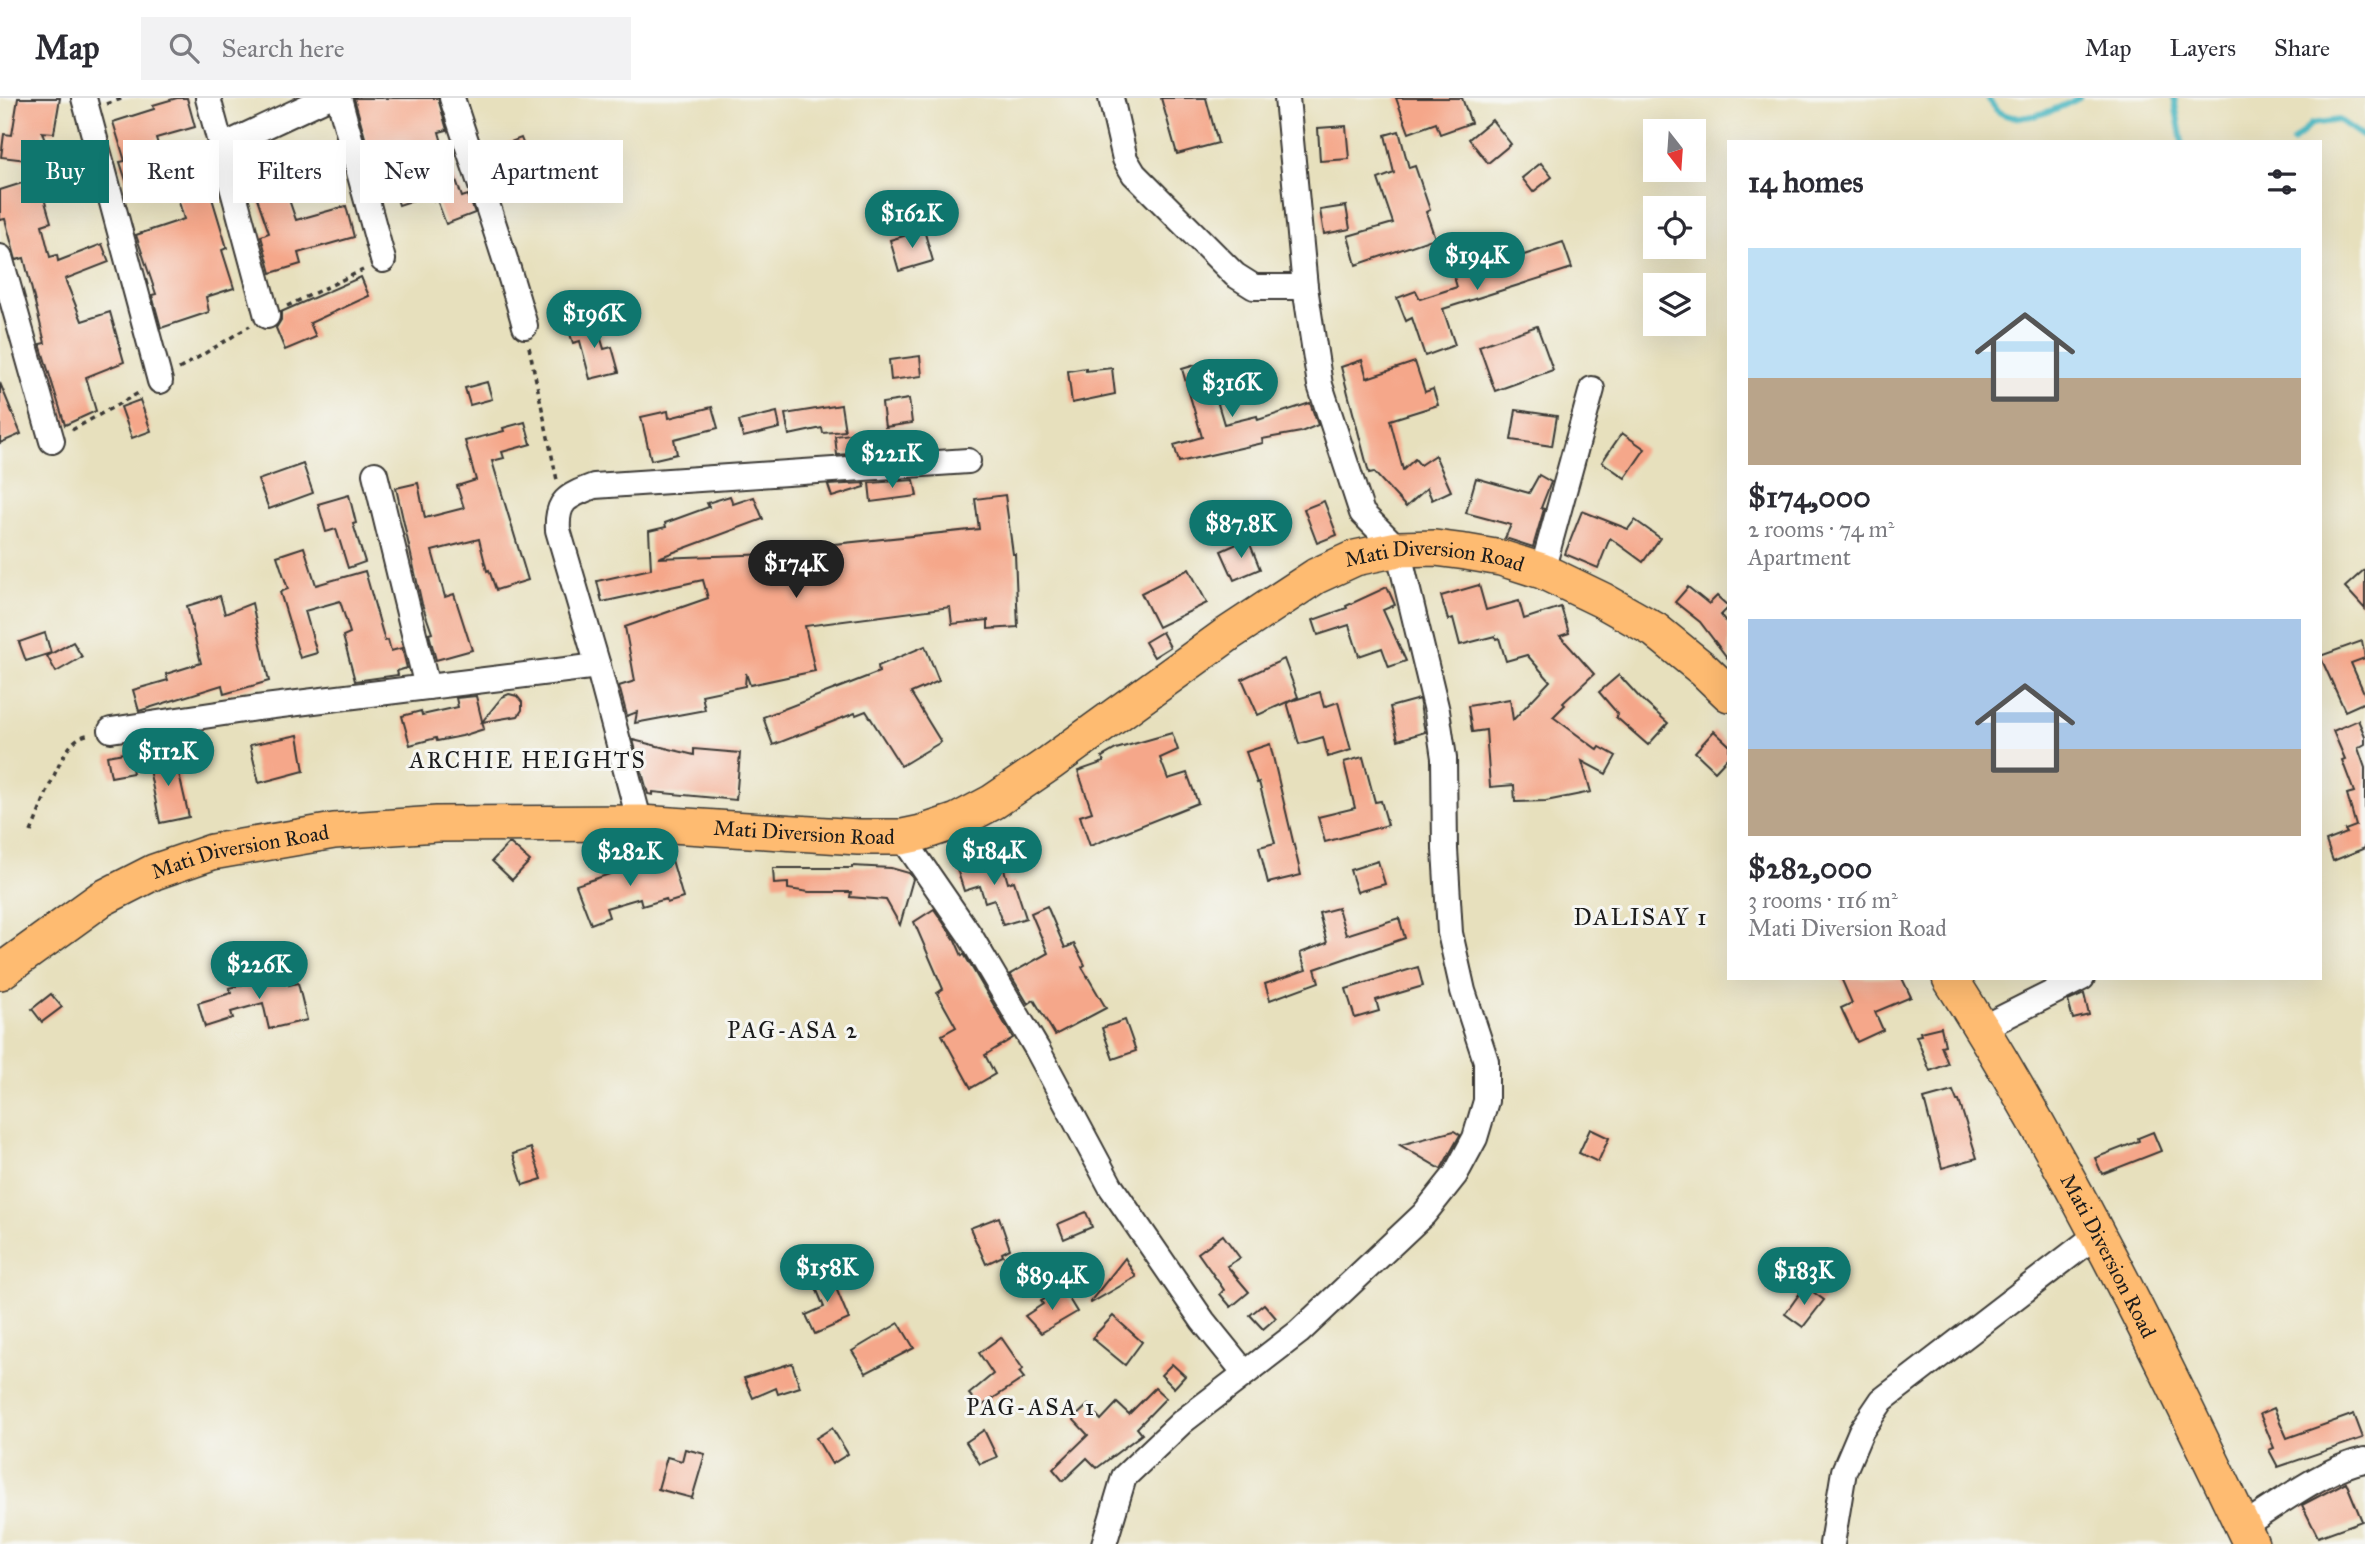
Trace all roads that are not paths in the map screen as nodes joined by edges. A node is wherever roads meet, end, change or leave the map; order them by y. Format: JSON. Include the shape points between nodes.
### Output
{"nodes":[{"id":1,"x":84,"y":98,"type":"edge"},
{"id":2,"x":208,"y":98,"type":"edge"},
{"id":3,"x":326,"y":98,"type":"edge"},
{"id":4,"x":339,"y":98,"type":"edge"},
{"id":5,"x":452,"y":98,"type":"edge"},
{"id":6,"x":1111,"y":98,"type":"edge"},
{"id":7,"x":1287,"y":98,"type":"edge"},
{"id":8,"x":221,"y":147,"type":"junction"},
{"id":9,"x":0,"y":257,"type":"edge"},
{"id":10,"x":383,"y":260,"type":"road end"},
{"id":11,"x":1305,"y":287,"type":"junction"},
{"id":12,"x":267,"y":316,"type":"road end"},
{"id":13,"x":525,"y":326,"type":"road end"},
{"id":14,"x":160,"y":381,"type":"road end"},
{"id":15,"x":1592,"y":389,"type":"dead end"},
{"id":16,"x":52,"y":441,"type":"road end"},
{"id":17,"x":968,"y":461,"type":"dead end"},
{"id":18,"x":375,"y":474,"type":"dead end"},
{"id":19,"x":1362,"y":513,"type":"junction"},
{"id":20,"x":1398,"y":548,"type":"junction"},
{"id":21,"x":1355,"y":558,"type":"junction"},
{"id":22,"x":1542,"y":571,"type":"junction"},
{"id":23,"x":598,"y":666,"type":"junction"},
{"id":24,"x":428,"y":687,"type":"junction"},
{"id":25,"x":1727,"y":692,"type":"edge"},
{"id":26,"x":111,"y":730,"type":"road end"},
{"id":27,"x":640,"y":823,"type":"junction"},
{"id":28,"x":902,"y":836,"type":"junction"},
{"id":29,"x":0,"y":972,"type":"edge"},
{"id":30,"x":1951,"y":980,"type":"edge"},
{"id":31,"x":2078,"y":980,"type":"edge"},
{"id":32,"x":1982,"y":1028,"type":"junction"},
{"id":33,"x":2099,"y":1233,"type":"junction"},
{"id":34,"x":1245,"y":1373,"type":"junction"},
{"id":35,"x":2365,"y":1460,"type":"edge"},
{"id":36,"x":2247,"y":1535,"type":"edge"},
{"id":37,"x":1104,"y":1544,"type":"edge"},
{"id":38,"x":1832,"y":1544,"type":"edge"}],
"edges":[{"from":1,"to":14,"type":"street"},
{"from":2,"to":8,"type":"street"},
{"from":3,"to":8,"type":"street"},
{"from":4,"to":10,"type":"street"},
{"from":5,"to":13,"type":"street"},
{"from":6,"to":11,"type":"street","via":[[1125,159],[1134,174],[1235,275],[1254,287]]},
{"from":7,"to":11,"type":"street"},
{"from":8,"to":12,"type":"street"},
{"from":9,"to":16,"type":"street"},
{"from":11,"to":19,"type":"street","via":[[1320,385]]},
{"from":15,"to":22,"type":"street"},
{"from":17,"to":23,"type":"street","via":[[594,486],[574,493],[557,514],[558,530]]},
{"from":18,"to":24,"type":"street"},
{"from":19,"to":20,"type":"street"},
{"from":19,"to":21,"type":"street"},
{"from":20,"to":21,"type":"highway","name":"Mati Diversion Road"},
{"from":20,"to":22,"type":"highway","name":"Mati Diversion Road","via":[[1466,552]]},
{"from":20,"to":34,"type":"street","via":[[1441,735],[1450,933],[1486,1061],[1486,1101],[1475,1138],[1455,1175],[1424,1214],[1299,1332]]},
{"from":21,"to":28,"type":"highway","name":"Mati Diversion Road","via":[[1316,576],[1261,612],[993,802],[957,821]]},
{"from":22,"to":25,"type":"highway","name":"Mati Diversion Road","via":[[1655,630]]},
{"from":23,"to":24,"type":"street"},
{"from":23,"to":27,"type":"street"},
{"from":24,"to":26,"type":"street"},
{"from":27,"to":28,"type":"highway","name":"Mati Diversion Road"},
{"from":27,"to":29,"type":"highway","name":"Mati Diversion Road","via":[[437,824],[334,831],[212,852],[154,872],[101,899]]},
{"from":28,"to":34,"type":"street","via":[[969,934],[1111,1187],[1203,1321]]},
{"from":30,"to":32,"type":"highway","name":"Mati Diversion Road"},
{"from":31,"to":32,"type":"street"},
{"from":32,"to":33,"type":"highway","name":"Mati Diversion Road"},
{"from":33,"to":36,"type":"highway","name":"Mati Diversion Road"},
{"from":33,"to":38,"type":"street","via":[[1882,1400],[1861,1431],[1844,1471]]},
{"from":34,"to":37,"type":"street","via":[[1182,1422],[1125,1477]]},
{"from":35,"to":36,"type":"street","via":[[2328,1474]]}]}
